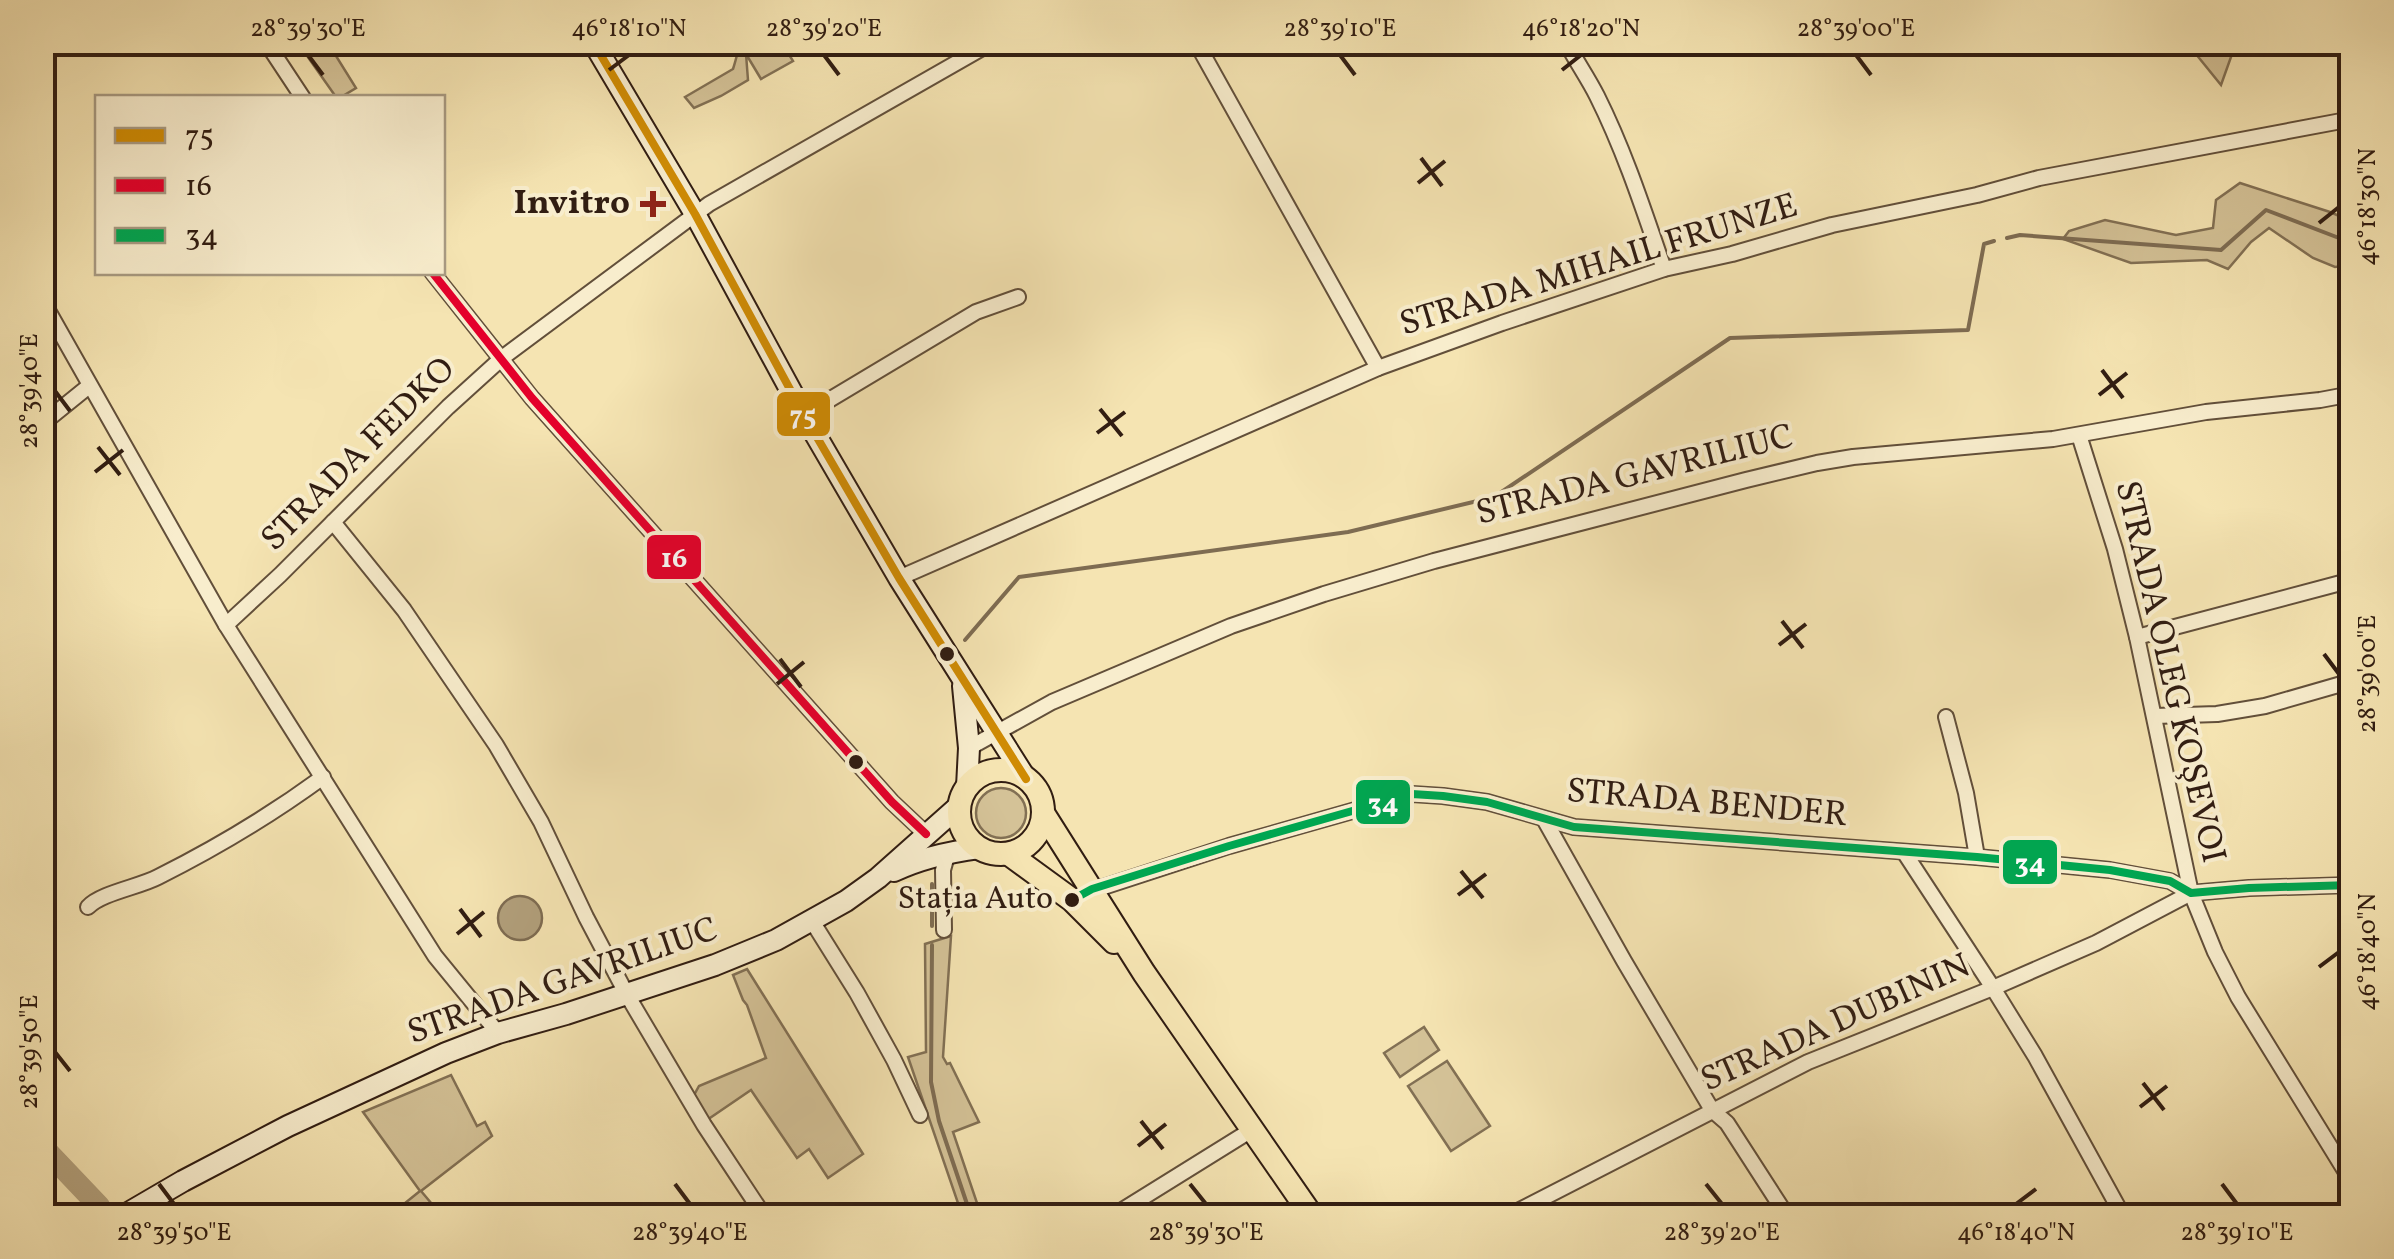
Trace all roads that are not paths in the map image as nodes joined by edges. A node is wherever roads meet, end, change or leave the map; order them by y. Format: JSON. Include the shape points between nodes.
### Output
{"nodes":[{"id":1,"x":266,"y":42,"type":"edge"},
{"id":2,"x":594,"y":42,"type":"edge"},
{"id":3,"x":993,"y":42,"type":"edge"},
{"id":4,"x":1196,"y":42,"type":"edge"},
{"id":5,"x":1566,"y":42,"type":"edge"},
{"id":6,"x":300,"y":95,"type":"edge"},
{"id":7,"x":2352,"y":120,"type":"edge"},
{"id":8,"x":695,"y":214,"type":"junction"},
{"id":9,"x":1664,"y":269,"type":"junction"},
{"id":10,"x":434,"y":275,"type":"edge"},
{"id":11,"x":1018,"y":296,"type":"dead end"},
{"id":12,"x":42,"y":300,"type":"edge"},
{"id":13,"x":502,"y":358,"type":"junction"},
{"id":14,"x":1378,"y":368,"type":"junction"},
{"id":15,"x":90,"y":386,"type":"junction"},
{"id":16,"x":2352,"y":394,"type":"edge"},
{"id":17,"x":804,"y":414,"type":"junction"},
{"id":18,"x":42,"y":424,"type":"edge"},
{"id":19,"x":2079,"y":435,"type":"junction"},
{"id":20,"x":333,"y":522,"type":"junction"},
{"id":21,"x":899,"y":578,"type":"junction"},
{"id":22,"x":2352,"y":580,"type":"edge"},
{"id":23,"x":226,"y":625,"type":"junction"},
{"id":24,"x":2137,"y":637,"type":"junction"},
{"id":25,"x":963,"y":679,"type":"junction"},
{"id":26,"x":2352,"y":681,"type":"edge"},
{"id":27,"x":2154,"y":716,"type":"junction"},
{"id":28,"x":1946,"y":717,"type":"dead end"},
{"id":29,"x":997,"y":732,"type":"junction"},
{"id":30,"x":968,"y":748,"type":"junction"},
{"id":31,"x":323,"y":777,"type":"junction"},
{"id":32,"x":1026,"y":779,"type":"junction"},
{"id":33,"x":963,"y":797,"type":"junction"},
{"id":34,"x":1043,"y":812,"type":"junction"},
{"id":35,"x":1544,"y":819,"type":"junction"},
{"id":36,"x":926,"y":834,"type":"junction"},
{"id":37,"x":979,"y":848,"type":"junction"},
{"id":38,"x":948,"y":852,"type":"junction"},
{"id":39,"x":1904,"y":852,"type":"junction"},
{"id":40,"x":1008,"y":854,"type":"junction"},
{"id":41,"x":1977,"y":857,"type":"junction"},
{"id":42,"x":878,"y":878,"type":"junction"},
{"id":43,"x":2352,"y":885,"type":"edge"},
{"id":44,"x":2191,"y":893,"type":"junction"},
{"id":45,"x":1082,"y":895,"type":"junction"},
{"id":46,"x":88,"y":907,"type":"dead end"},
{"id":47,"x":812,"y":921,"type":"junction"},
{"id":48,"x":944,"y":930,"type":"dead end"},
{"id":49,"x":1994,"y":988,"type":"junction"},
{"id":50,"x":626,"y":993,"type":"junction"},
{"id":51,"x":498,"y":1033,"type":"junction"},
{"id":52,"x":1712,"y":1110,"type":"junction"},
{"id":53,"x":920,"y":1115,"type":"dead end"},
{"id":54,"x":1252,"y":1128,"type":"junction"},
{"id":55,"x":2352,"y":1182,"type":"edge"},
{"id":56,"x":123,"y":1216,"type":"edge"},
{"id":57,"x":764,"y":1216,"type":"edge"},
{"id":58,"x":1113,"y":1216,"type":"edge"},
{"id":59,"x":1312,"y":1216,"type":"edge"},
{"id":60,"x":1508,"y":1216,"type":"edge"},
{"id":61,"x":1787,"y":1216,"type":"edge"},
{"id":62,"x":2123,"y":1216,"type":"edge"}],
"edges":[{"from":1,"to":6,"type":"street"},
{"from":2,"to":8,"type":"street"},
{"from":3,"to":8,"type":"street","name":"STRADA FEDKO"},
{"from":4,"to":14,"type":"street"},
{"from":5,"to":9,"type":"street","via":[[1611,126]]},
{"from":7,"to":9,"type":"street","name":"STRADA MIHAIL FRUNZE","via":[[2039,178]]},
{"from":8,"to":13,"type":"street","name":"STRADA FEDKO"},
{"from":8,"to":17,"type":"street"},
{"from":9,"to":14,"type":"street","name":"STRADA MIHAIL FRUNZE"},
{"from":10,"to":13,"type":"street"},
{"from":11,"to":17,"type":"street","via":[[976,312]]},
{"from":12,"to":15,"type":"street"},
{"from":13,"to":20,"type":"street","name":"STRADA FEDKO"},
{"from":13,"to":36,"type":"street"},
{"from":14,"to":21,"type":"street","name":"STRADA MIHAIL FRUNZE"},
{"from":15,"to":18,"type":"street"},
{"from":15,"to":23,"type":"street"},
{"from":16,"to":19,"type":"street","name":"STRADA GAVRILIUC"},
{"from":17,"to":21,"type":"street"},
{"from":19,"to":24,"type":"street","name":"STRADA OLEG KOŞEVOI"},
{"from":19,"to":29,"type":"street","name":"STRADA GAVRILIUC","via":[[1817,463],[1434,562],[1231,626]]},
{"from":20,"to":23,"type":"street","name":"STRADA FEDKO"},
{"from":20,"to":50,"type":"street","via":[[404,610],[496,745]]},
{"from":21,"to":25,"type":"street"},
{"from":22,"to":24,"type":"street"},
{"from":23,"to":31,"type":"street"},
{"from":24,"to":27,"type":"street","name":"STRADA OLEG KOŞEVOI"},
{"from":25,"to":29,"type":"street"},
{"from":25,"to":30,"type":"street"},
{"from":26,"to":27,"type":"street","via":[[2265,706]]},
{"from":27,"to":44,"type":"street","name":"STRADA OLEG KOŞEVOI"},
{"from":28,"to":41,"type":"street"},
{"from":29,"to":30,"type":"street","name":"STRADA GAVRILIUC"},
{"from":29,"to":32,"type":"street"},
{"from":30,"to":33,"type":"street"},
{"from":31,"to":46,"type":"street","via":[[174,870]]},
{"from":31,"to":51,"type":"street","via":[[435,956]]},
{"from":32,"to":33,"type":"main road","via":[[988,772]]},
{"from":32,"to":34,"type":"main road"},
{"from":33,"to":36,"type":"street","name":"STRADA GAVRILIUC"},
{"from":33,"to":37,"type":"main road","via":[[959,818]]},
{"from":34,"to":40,"type":"main road","via":[[1033,839]]},
{"from":34,"to":45,"type":"main road"},
{"from":35,"to":39,"type":"street","name":"STRADA BENDER","via":[[1603,830]]},
{"from":35,"to":45,"type":"street","name":"STRADA BENDER","via":[[1487,802],[1412,794]]},
{"from":35,"to":52,"type":"street"},
{"from":36,"to":42,"type":"street","name":"STRADA GAVRILIUC"},
{"from":37,"to":38,"type":"street","name":"STRADA GAVRILIUC"},
{"from":37,"to":40,"type":"main road"},
{"from":38,"to":42,"type":"street","name":"STRADA GAVRILIUC"},
{"from":38,"to":48,"type":"street"},
{"from":39,"to":41,"type":"street","name":"STRADA BENDER"},
{"from":39,"to":49,"type":"street"},
{"from":40,"to":45,"type":"main road"},
{"from":41,"to":44,"type":"street","name":"STRADA BENDER","via":[[2155,876]]},
{"from":42,"to":47,"type":"street","name":"STRADA GAVRILIUC"},
{"from":43,"to":44,"type":"street","name":"STRADA BENDER"},
{"from":44,"to":49,"type":"street","name":"STRADA DUBININ"},
{"from":44,"to":55,"type":"street","name":"STRADA OLEG KOŞEVOI","via":[[2238,997]]},
{"from":45,"to":54,"type":"main road"},
{"from":47,"to":50,"type":"street","name":"STRADA GAVRILIUC","via":[[714,965]]},
{"from":47,"to":53,"type":"street"},
{"from":49,"to":52,"type":"street","name":"STRADA DUBININ","via":[[1808,1062]]},
{"from":49,"to":62,"type":"street"},
{"from":50,"to":51,"type":"street","name":"STRADA GAVRILIUC"},
{"from":50,"to":57,"type":"street"},
{"from":51,"to":56,"type":"street","name":"STRADA GAVRILIUC","via":[[288,1126]]},
{"from":52,"to":60,"type":"street","name":"STRADA DUBININ"},
{"from":52,"to":61,"type":"street"},
{"from":54,"to":58,"type":"street"},
{"from":54,"to":59,"type":"main road"}]}
